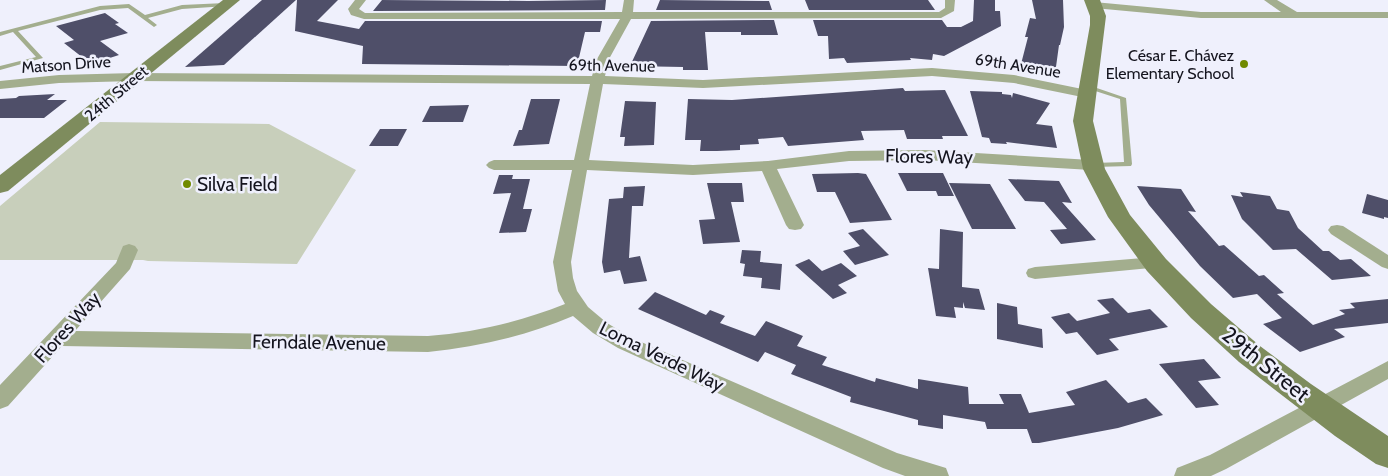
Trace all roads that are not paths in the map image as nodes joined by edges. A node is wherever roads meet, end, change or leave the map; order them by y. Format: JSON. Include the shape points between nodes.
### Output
{"nodes":[{"id":1,"x":361,"y":0,"type":"edge"},
{"id":2,"x":950,"y":0,"type":"edge"},
{"id":3,"x":1269,"y":0,"type":"edge"},
{"id":4,"x":1093,"y":2,"type":"edge"},
{"id":5,"x":228,"y":3,"type":"edge"},
{"id":6,"x":628,"y":8,"type":"edge"},
{"id":7,"x":1296,"y":15,"type":"junction"},
{"id":8,"x":1388,"y":15,"type":"edge"},
{"id":9,"x":144,"y":17,"type":"junction"},
{"id":10,"x":154,"y":25,"type":"dead end"},
{"id":11,"x":14,"y":30,"type":"junction"},
{"id":12,"x":0,"y":34,"type":"edge"},
{"id":13,"x":0,"y":68,"type":"edge"},
{"id":14,"x":134,"y":77,"type":"junction"},
{"id":15,"x":598,"y":80,"type":"junction"},
{"id":16,"x":0,"y":85,"type":"edge"},
{"id":17,"x":1087,"y":91,"type":"junction"},
{"id":18,"x":494,"y":165,"type":"dead end"},
{"id":19,"x":582,"y":165,"type":"junction"},
{"id":20,"x":1091,"y":165,"type":"junction"},
{"id":21,"x":768,"y":166,"type":"junction"},
{"id":22,"x":0,"y":186,"type":"edge"},
{"id":23,"x":795,"y":224,"type":"dead end"},
{"id":24,"x":1337,"y":230,"type":"dead end"},
{"id":25,"x":128,"y":250,"type":"dead end"},
{"id":26,"x":1155,"y":263,"type":"junction"},
{"id":27,"x":1388,"y":263,"type":"edge"},
{"id":28,"x":1035,"y":273,"type":"dead end"},
{"id":29,"x":575,"y":307,"type":"junction"},
{"id":30,"x":56,"y":338,"type":"junction"},
{"id":31,"x":1388,"y":369,"type":"edge"},
{"id":32,"x":0,"y":400,"type":"edge"},
{"id":33,"x":1319,"y":406,"type":"junction"},
{"id":34,"x":1388,"y":454,"type":"edge"},
{"id":35,"x":927,"y":475,"type":"edge"},
{"id":36,"x":1186,"y":476,"type":"edge"}],
"edges":[{"from":1,"to":6,"type":"street","via":[[353,9],[364,16]]},
{"from":2,"to":6,"type":"street","via":[[950,9],[931,15]]},
{"from":3,"to":7,"type":"street"},
{"from":4,"to":7,"type":"street","via":[[1179,14]]},
{"from":4,"to":17,"type":"street","name":"29th Street","via":[[1098,25]]},
{"from":5,"to":9,"type":"lane","via":[[182,7]]},
{"from":5,"to":14,"type":"street","name":"24th Street"},
{"from":6,"to":15,"type":"street","name":"Loma Verde Way","via":[[603,59]]},
{"from":7,"to":8,"type":"street"},
{"from":9,"to":10,"type":"lane"},
{"from":9,"to":11,"type":"lane","via":[[129,6],[100,8]]},
{"from":11,"to":12,"type":"lane"},
{"from":11,"to":13,"type":"lane","via":[[40,58]]},
{"from":14,"to":15,"type":"street","name":"69th Avenue"},
{"from":14,"to":16,"type":"street","name":"Matson Drive"},
{"from":14,"to":22,"type":"street","name":"24th Street"},
{"from":15,"to":17,"type":"street","name":"69th Avenue","via":[[703,84],[932,72],[1014,79]]},
{"from":15,"to":19,"type":"street","name":"Loma Verde Way"},
{"from":17,"to":20,"type":"street","name":"29th Street","via":[[1083,121]]},
{"from":17,"to":20,"type":"lane","via":[[1123,98],[1128,164]]},
{"from":18,"to":19,"type":"street","name":"Flores Way"},
{"from":19,"to":21,"type":"street","name":"Flores Way","via":[[693,170]]},
{"from":19,"to":29,"type":"street","name":"Loma Verde Way","via":[[562,262],[563,276]]},
{"from":20,"to":21,"type":"street","name":"Flores Way","via":[[917,155],[849,156]]},
{"from":20,"to":26,"type":"street","name":"29th Street","via":[[1114,211]]},
{"from":21,"to":23,"type":"street"},
{"from":24,"to":27,"type":"street"},
{"from":25,"to":30,"type":"street","name":"Flores Way","via":[[124,264]]},
{"from":26,"to":28,"type":"street"},
{"from":26,"to":33,"type":"street","name":"29th Street","via":[[1212,320]]},
{"from":29,"to":30,"type":"street","name":"Ferndale Avenue","via":[[489,337],[428,344]]},
{"from":29,"to":35,"type":"street","name":"Loma Verde Way","via":[[625,343]]},
{"from":30,"to":32,"type":"street","name":"Flores Way"},
{"from":31,"to":33,"type":"street"},
{"from":33,"to":34,"type":"street","name":"29th Street"},
{"from":33,"to":36,"type":"street","via":[[1218,462]]}]}
